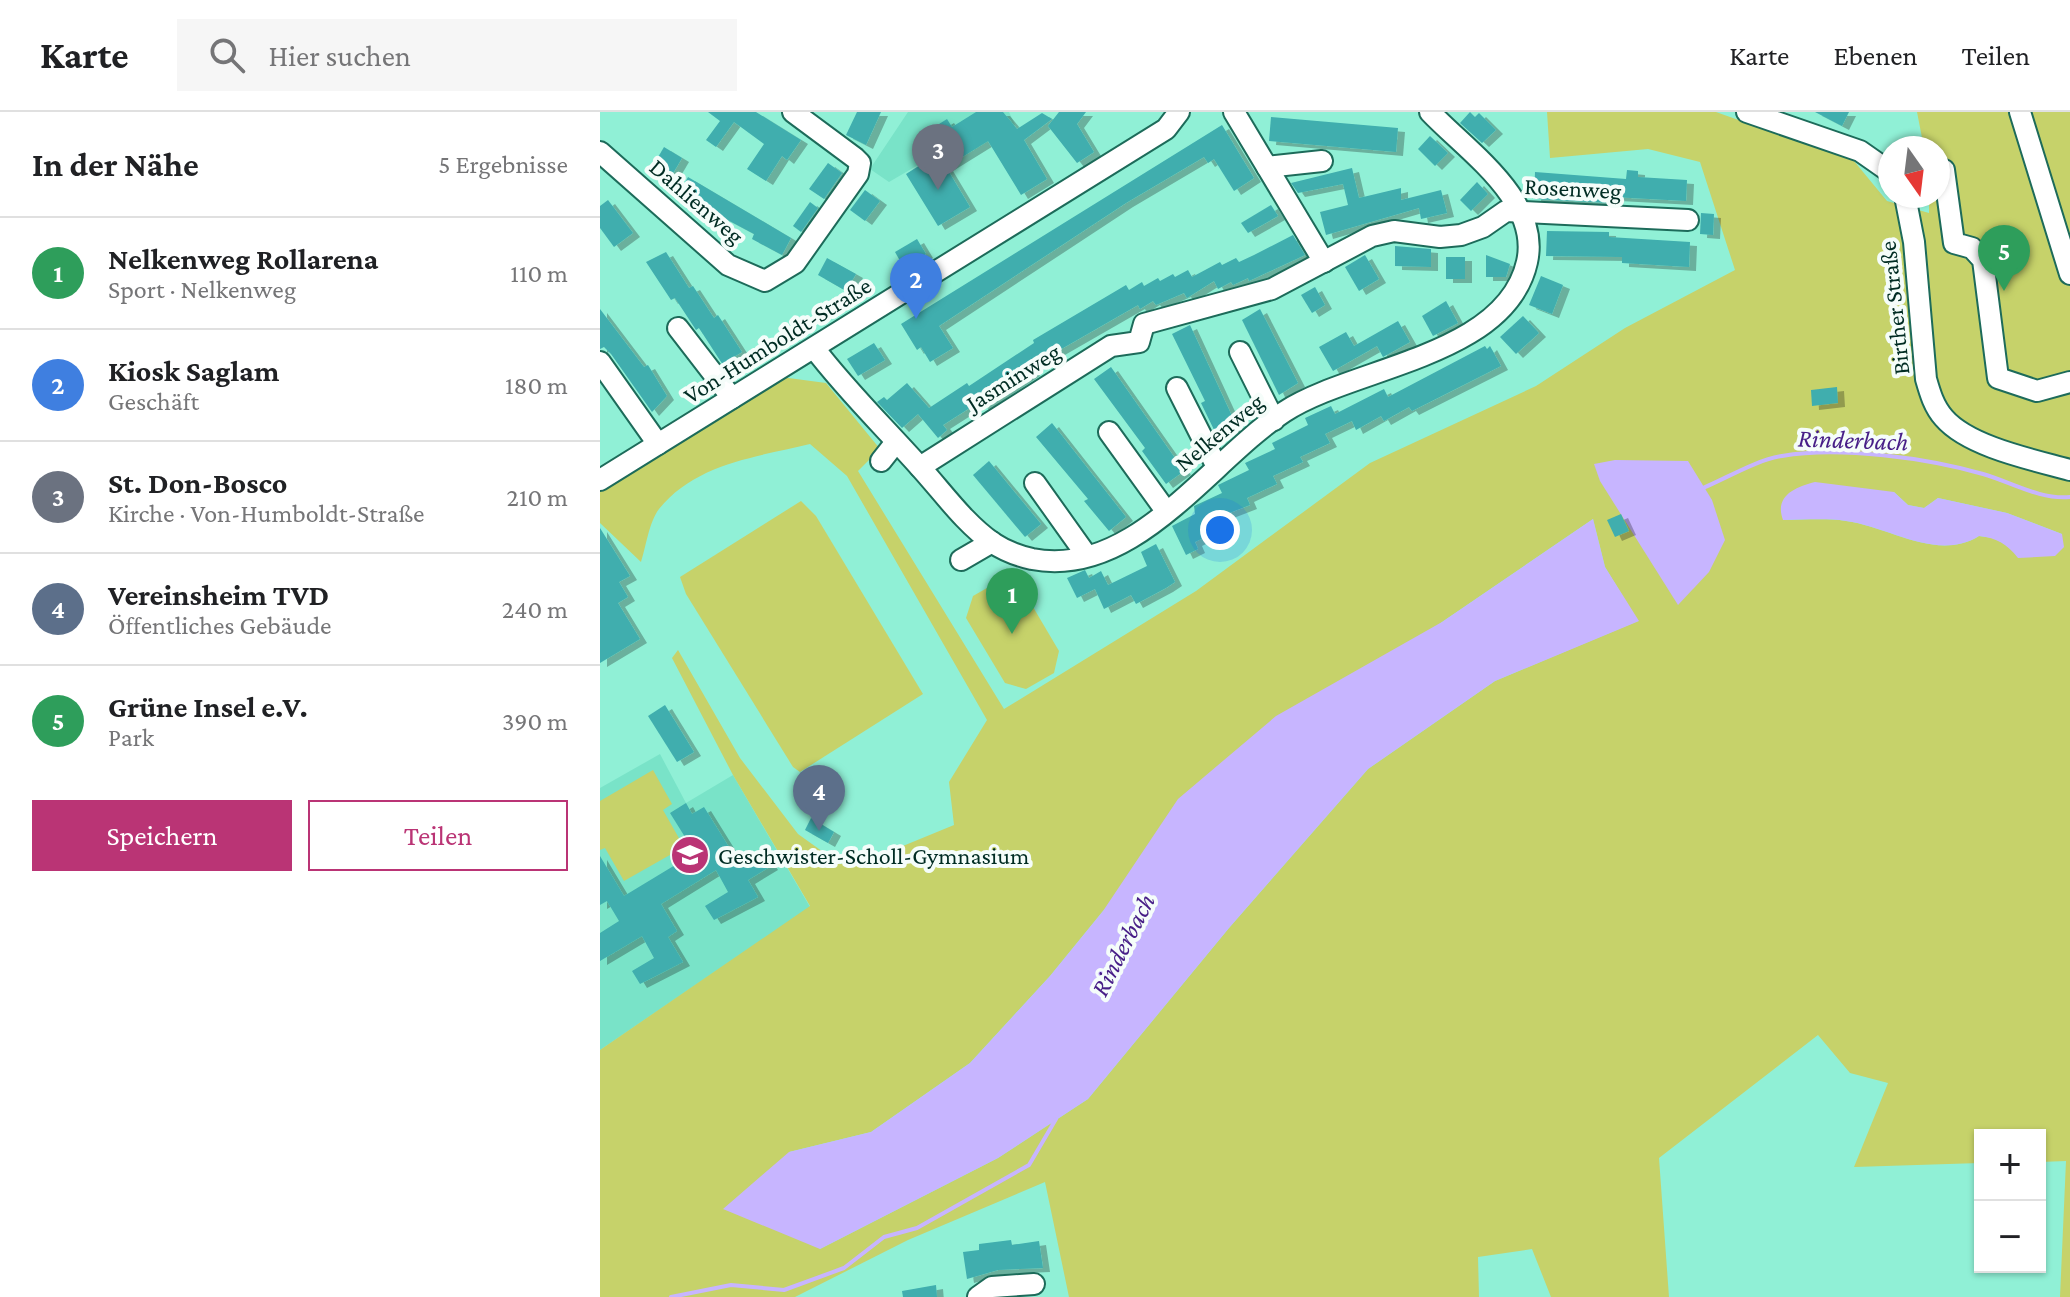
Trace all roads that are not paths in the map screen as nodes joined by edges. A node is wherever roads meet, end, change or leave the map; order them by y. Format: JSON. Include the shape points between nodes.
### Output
{"nodes":[{"id":1,"x":793,"y":112,"type":"edge"},
{"id":2,"x":1179,"y":112,"type":"edge"},
{"id":3,"x":1234,"y":112,"type":"edge"},
{"id":4,"x":1430,"y":112,"type":"edge"},
{"id":5,"x":1747,"y":112,"type":"edge"},
{"id":6,"x":2020,"y":112,"type":"edge"},
{"id":7,"x":600,"y":152,"type":"edge"},
{"id":8,"x":1322,"y":161,"type":"dead end"},
{"id":9,"x":1878,"y":164,"type":"edge"},
{"id":10,"x":1267,"y":167,"type":"junction"},
{"id":11,"x":1907,"y":208,"type":"edge"},
{"id":12,"x":1949,"y":208,"type":"edge"},
{"id":13,"x":1522,"y":211,"type":"junction"},
{"id":14,"x":1688,"y":220,"type":"dead end"},
{"id":15,"x":1324,"y":262,"type":"junction"},
{"id":16,"x":2070,"y":274,"type":"edge"},
{"id":17,"x":678,"y":328,"type":"dead end"},
{"id":18,"x":1139,"y":342,"type":"joint"},
{"id":19,"x":814,"y":348,"type":"junction"},
{"id":20,"x":1240,"y":352,"type":"dead end"},
{"id":21,"x":600,"y":362,"type":"edge"},
{"id":22,"x":2070,"y":382,"type":"edge"},
{"id":23,"x":1177,"y":388,"type":"dead end"},
{"id":24,"x":732,"y":398,"type":"junction"},
{"id":25,"x":1274,"y":420,"type":"junction"},
{"id":26,"x":1109,"y":432,"type":"dead end"},
{"id":27,"x":896,"y":442,"type":"junction"},
{"id":28,"x":658,"y":444,"type":"junction"},
{"id":29,"x":881,"y":461,"type":"dead end"},
{"id":30,"x":920,"y":467,"type":"junction"},
{"id":31,"x":1217,"y":467,"type":"junction"},
{"id":32,"x":2070,"y":470,"type":"edge"},
{"id":33,"x":600,"y":480,"type":"edge"},
{"id":34,"x":1035,"y":483,"type":"dead end"},
{"id":35,"x":1166,"y":511,"type":"junction"},
{"id":36,"x":992,"y":542,"type":"junction"},
{"id":37,"x":1087,"y":556,"type":"junction"},
{"id":38,"x":961,"y":560,"type":"dead end"},
{"id":39,"x":1034,"y":1284,"type":"dead end"},
{"id":40,"x":978,"y":1297,"type":"edge"}],
"edges":[{"from":1,"to":7,"type":"street","name":"Dahlienweg","via":[[855,158],[859,168],[795,263],[765,281],[728,265]]},
{"from":2,"to":19,"type":"street","name":"Von-Humboldt-Straße","via":[[1166,129]]},
{"from":3,"to":10,"type":"street"},
{"from":4,"to":13,"type":"street"},
{"from":5,"to":9,"type":"street","via":[[1860,151]]},
{"from":6,"to":16,"type":"street"},
{"from":8,"to":10,"type":"street"},
{"from":10,"to":15,"type":"street"},
{"from":11,"to":32,"type":"street","name":"Birther Straße","via":[[1926,379],[1943,418],[1964,435]]},
{"from":12,"to":22,"type":"street","via":[[1954,243],[1972,248],[1983,260],[1998,378],[2037,391]]},
{"from":13,"to":14,"type":"street","name":"Rosenweg"},
{"from":13,"to":15,"type":"street","name":"Rosenweg","via":[[1506,211],[1461,235],[1394,231],[1372,236]]},
{"from":13,"to":25,"type":"street","name":"Nelkenweg","via":[[1528,229],[1527,262],[1520,282],[1495,312],[1438,350],[1331,387]]},
{"from":15,"to":18,"type":"street","name":"Rosenweg","via":[[1272,289],[1144,324]]},
{"from":17,"to":24,"type":"street"},
{"from":18,"to":30,"type":"street","name":"Jasminweg","via":[[1111,346]]},
{"from":19,"to":24,"type":"street","name":"Von-Humboldt-Straße"},
{"from":19,"to":27,"type":"street","name":"Nelkenweg"},
{"from":20,"to":25,"type":"street"},
{"from":21,"to":28,"type":"street"},
{"from":23,"to":31,"type":"street"},
{"from":24,"to":28,"type":"street","name":"Von-Humboldt-Straße"},
{"from":25,"to":31,"type":"street","name":"Nelkenweg"},
{"from":26,"to":35,"type":"street"},
{"from":27,"to":29,"type":"street"},
{"from":27,"to":30,"type":"street","name":"Nelkenweg"},
{"from":28,"to":33,"type":"street","name":"Von-Humboldt-Straße"},
{"from":30,"to":36,"type":"street","name":"Nelkenweg"},
{"from":31,"to":35,"type":"street","name":"Nelkenweg"},
{"from":34,"to":37,"type":"street"},
{"from":35,"to":37,"type":"street","name":"Nelkenweg","via":[[1133,538]]},
{"from":36,"to":37,"type":"street","name":"Nelkenweg","via":[[1037,560]]},
{"from":36,"to":38,"type":"street"},
{"from":39,"to":40,"type":"street","via":[[992,1287]]}]}
